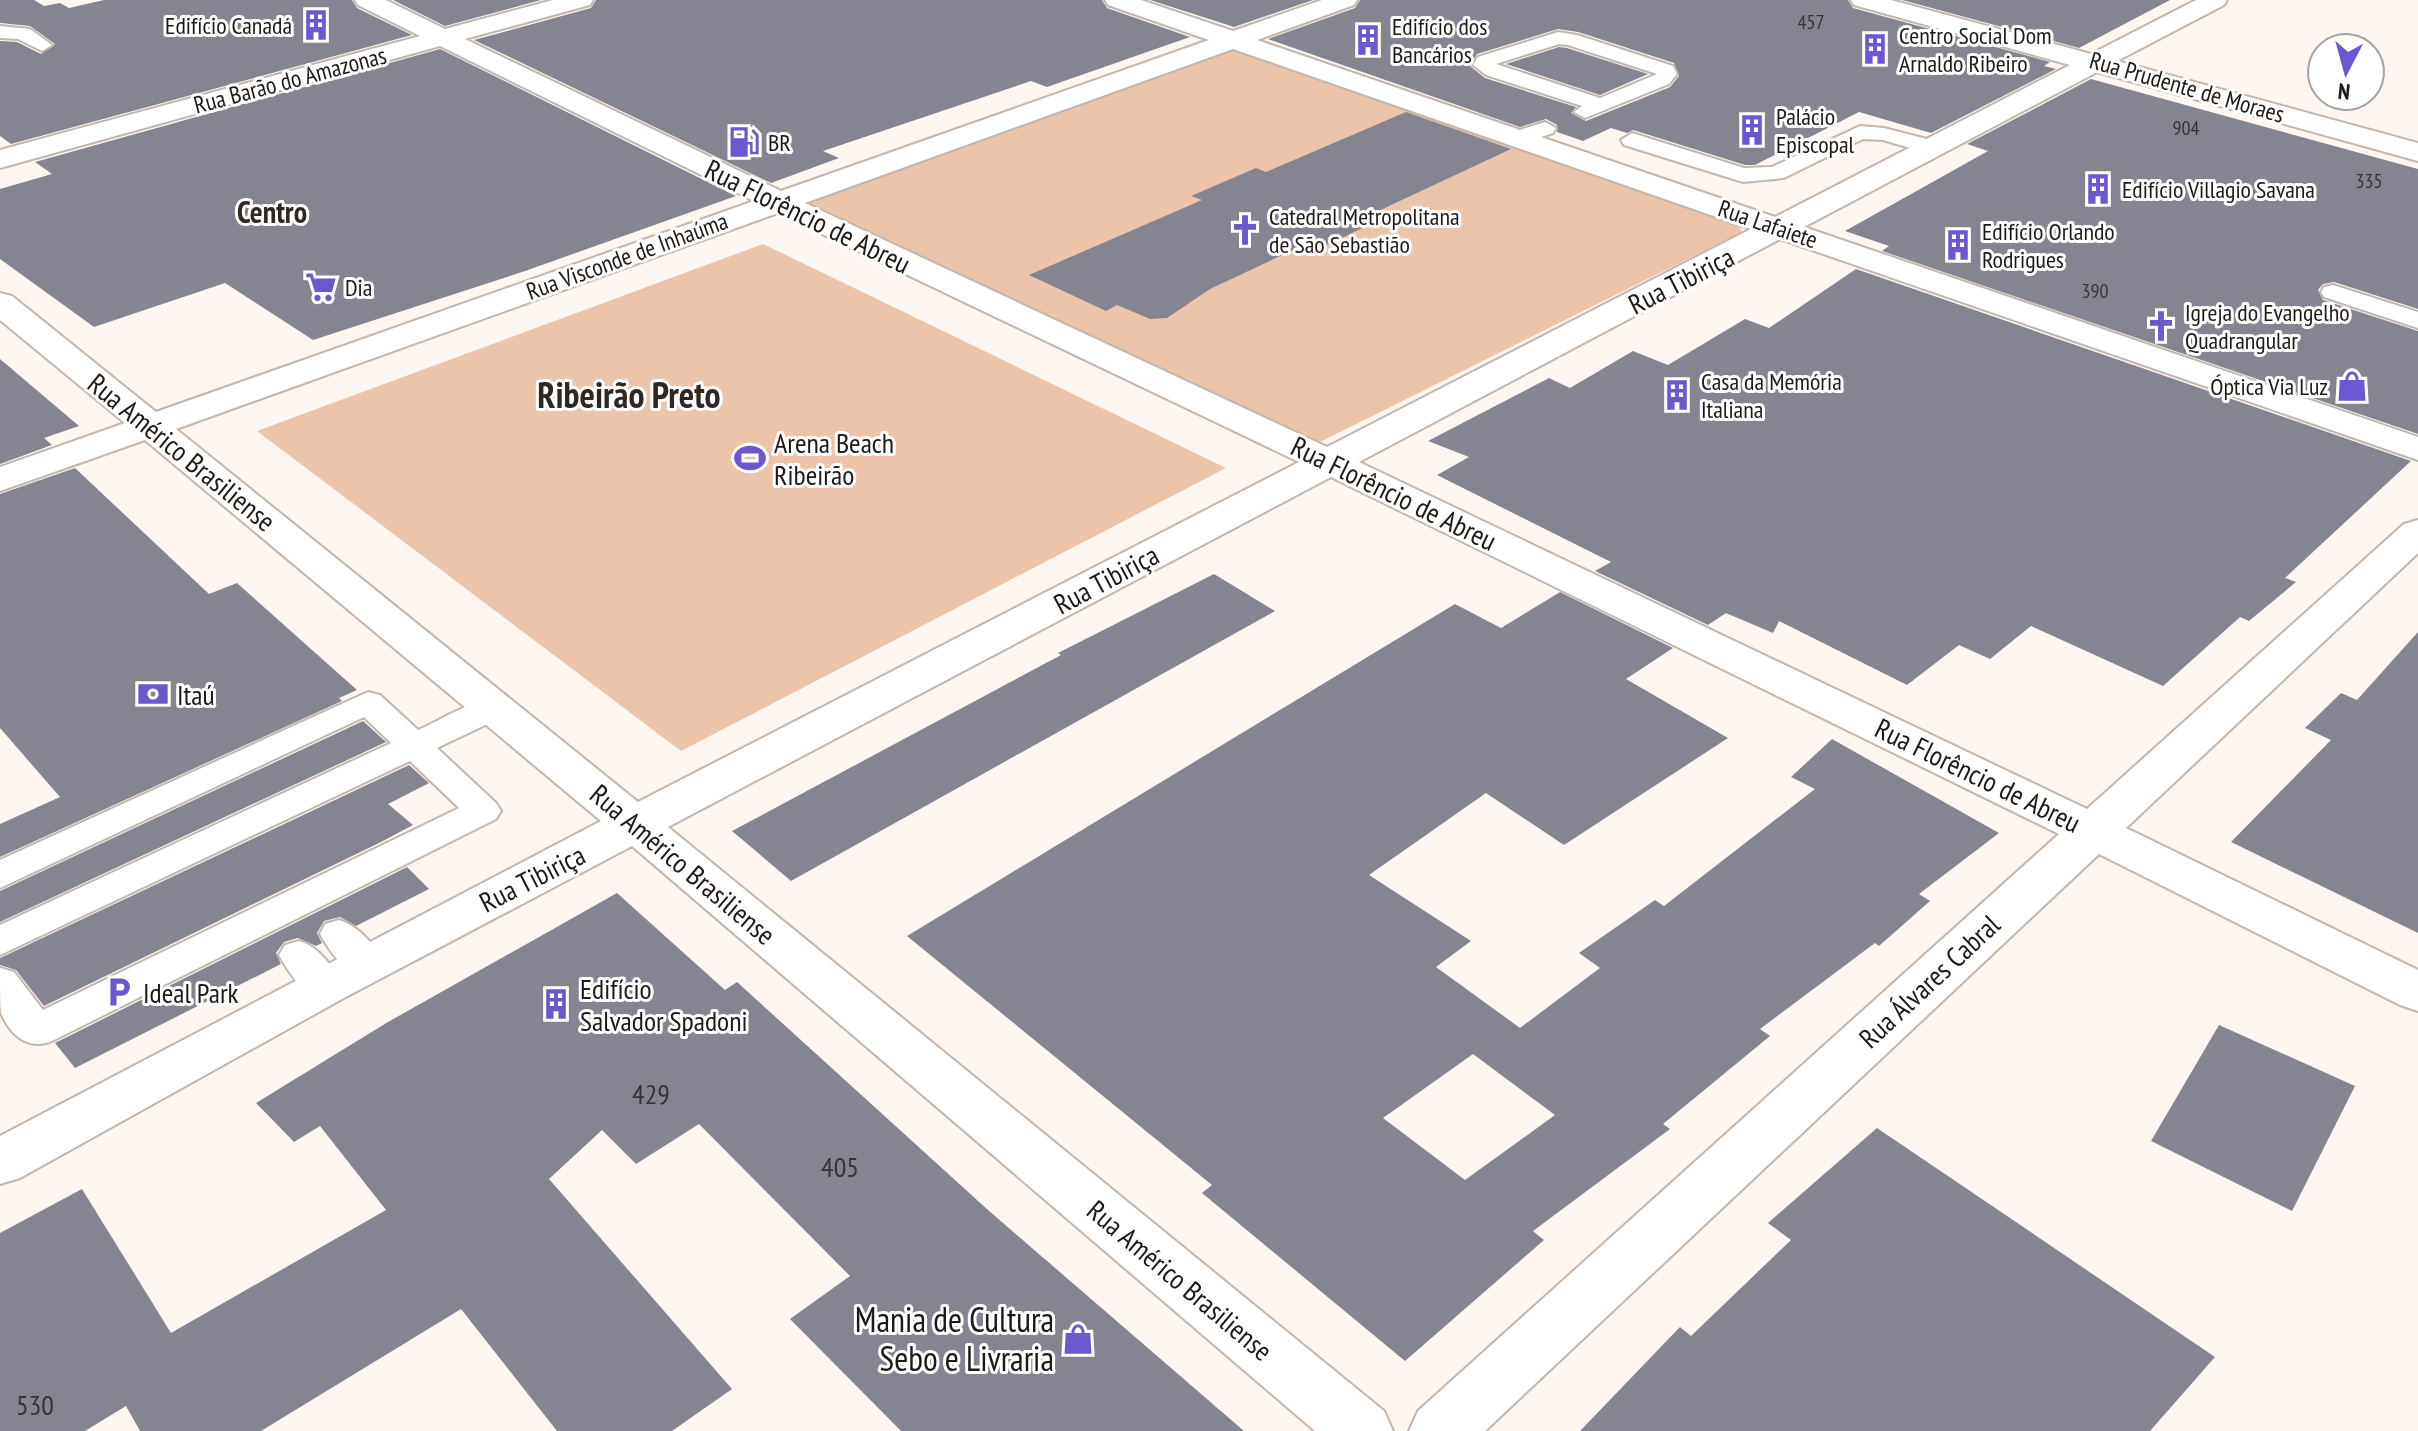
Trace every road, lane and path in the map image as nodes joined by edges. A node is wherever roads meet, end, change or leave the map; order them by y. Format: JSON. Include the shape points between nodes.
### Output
{"nodes":[{"id":1,"x":367,"y":0,"type":"edge"},
{"id":2,"x":581,"y":0,"type":"edge"},
{"id":3,"x":1117,"y":0,"type":"edge"},
{"id":4,"x":1345,"y":0,"type":"edge"},
{"id":5,"x":1863,"y":0,"type":"edge"},
{"id":6,"x":2215,"y":0,"type":"edge"},
{"id":7,"x":0,"y":32,"type":"edge"},
{"id":8,"x":443,"y":39,"type":"junction"},
{"id":9,"x":1232,"y":40,"type":"junction"},
{"id":10,"x":42,"y":45,"type":"dead end"},
{"id":11,"x":2098,"y":62,"type":"junction"},
{"id":12,"x":1593,"y":108,"type":"joint"},
{"id":13,"x":1632,"y":140,"type":"dead end"},
{"id":14,"x":1934,"y":148,"type":"junction"},
{"id":15,"x":2418,"y":152,"type":"edge"},
{"id":16,"x":0,"y":159,"type":"edge"},
{"id":17,"x":779,"y":203,"type":"junction"},
{"id":18,"x":1781,"y":228,"type":"junction"},
{"id":19,"x":2333,"y":292,"type":"dead end"},
{"id":20,"x":0,"y":303,"type":"edge"},
{"id":21,"x":2418,"y":320,"type":"edge"},
{"id":22,"x":150,"y":426,"type":"junction"},
{"id":23,"x":2418,"y":449,"type":"edge"},
{"id":24,"x":1329,"y":462,"type":"junction"},
{"id":25,"x":0,"y":480,"type":"edge"},
{"id":26,"x":2418,"y":532,"type":"edge"},
{"id":27,"x":494,"y":708,"type":"junction"},
{"id":28,"x":415,"y":744,"type":"junction"},
{"id":29,"x":635,"y":824,"type":"junction"},
{"id":30,"x":2092,"y":830,"type":"junction"},
{"id":31,"x":0,"y":875,"type":"edge"},
{"id":32,"x":320,"y":914,"type":"junction"},
{"id":33,"x":282,"y":933,"type":"junction"},
{"id":34,"x":0,"y":941,"type":"edge"},
{"id":35,"x":366,"y":964,"type":"junction"},
{"id":36,"x":0,"y":982,"type":"edge"},
{"id":37,"x":324,"y":986,"type":"junction"},
{"id":38,"x":2418,"y":992,"type":"edge"},
{"id":39,"x":0,"y":1162,"type":"edge"},
{"id":40,"x":1361,"y":1431,"type":"edge"},
{"id":41,"x":1441,"y":1431,"type":"edge"}],
"edges":[{"from":1,"to":8,"type":"street","name":"Rua Florêncio de Abreu"},
{"from":2,"to":8,"type":"street","name":"Rua Barão do Amazonas"},
{"from":3,"to":9,"type":"street","name":"Rua Lafaiete"},
{"from":4,"to":9,"type":"street","name":"Rua Visconde de Inhaúma"},
{"from":5,"to":11,"type":"street","name":"Rua Prudente de Moraes"},
{"from":6,"to":11,"type":"street","name":"Rua Tibiriça"},
{"from":7,"to":10,"type":"lane","via":[[23,33]]},
{"from":8,"to":16,"type":"street","name":"Rua Barão do Amazonas"},
{"from":8,"to":17,"type":"street","name":"Rua Florêncio de Abreu"},
{"from":9,"to":17,"type":"street","name":"Rua Visconde de Inhaúma"},
{"from":9,"to":18,"type":"street","name":"Rua Lafaiete","via":[[1532,133]]},
{"from":11,"to":14,"type":"street","name":"Rua Tibiriça"},
{"from":11,"to":15,"type":"street","name":"Rua Prudente de Moraes"},
{"from":12,"to":12,"type":"lane","via":[[1662,80],[1666,70],[1558,38],[1483,65]]},
{"from":13,"to":14,"type":"lane","via":[[1743,175],[1776,173],[1860,132]]},
{"from":14,"to":18,"type":"street","name":"Rua Tibiriça"},
{"from":17,"to":22,"type":"street","name":"Rua Visconde de Inhaúma"},
{"from":17,"to":24,"type":"street","name":"Rua Florêncio de Abreu"},
{"from":18,"to":23,"type":"street","name":"Rua Lafaiete"},
{"from":18,"to":24,"type":"street","name":"Rua Tibiriça"},
{"from":19,"to":21,"type":"lane"},
{"from":20,"to":22,"type":"street","name":"Rua Américo Brasiliense"},
{"from":22,"to":25,"type":"street","name":"Rua Visconde de Inhaúma"},
{"from":22,"to":27,"type":"street","name":"Rua Américo Brasiliense"},
{"from":24,"to":29,"type":"street","name":"Rua Tibiriça"},
{"from":24,"to":30,"type":"street","name":"Rua Florêncio de Abreu"},
{"from":26,"to":30,"type":"street","name":"Rua Álvares Cabral"},
{"from":27,"to":28,"type":"lane"},
{"from":27,"to":29,"type":"street","name":"Rua Américo Brasiliense"},
{"from":28,"to":31,"type":"lane","via":[[368,702]]},
{"from":28,"to":32,"type":"lane","via":[[483,811]]},
{"from":28,"to":34,"type":"lane"},
{"from":29,"to":35,"type":"street","name":"Rua Tibiriça"},
{"from":29,"to":40,"type":"street","name":"Rua Américo Brasiliense"},
{"from":30,"to":38,"type":"street","name":"Rua Florêncio de Abreu"},
{"from":30,"to":41,"type":"street","name":"Rua Álvares Cabral"},
{"from":32,"to":33,"type":"lane"},
{"from":32,"to":35,"type":"lane"},
{"from":33,"to":36,"type":"lane","via":[[36,1031]]},
{"from":33,"to":37,"type":"lane"},
{"from":35,"to":37,"type":"street","name":"Rua Tibiriça"},
{"from":37,"to":39,"type":"street","name":"Rua Tibiriça"}]}
